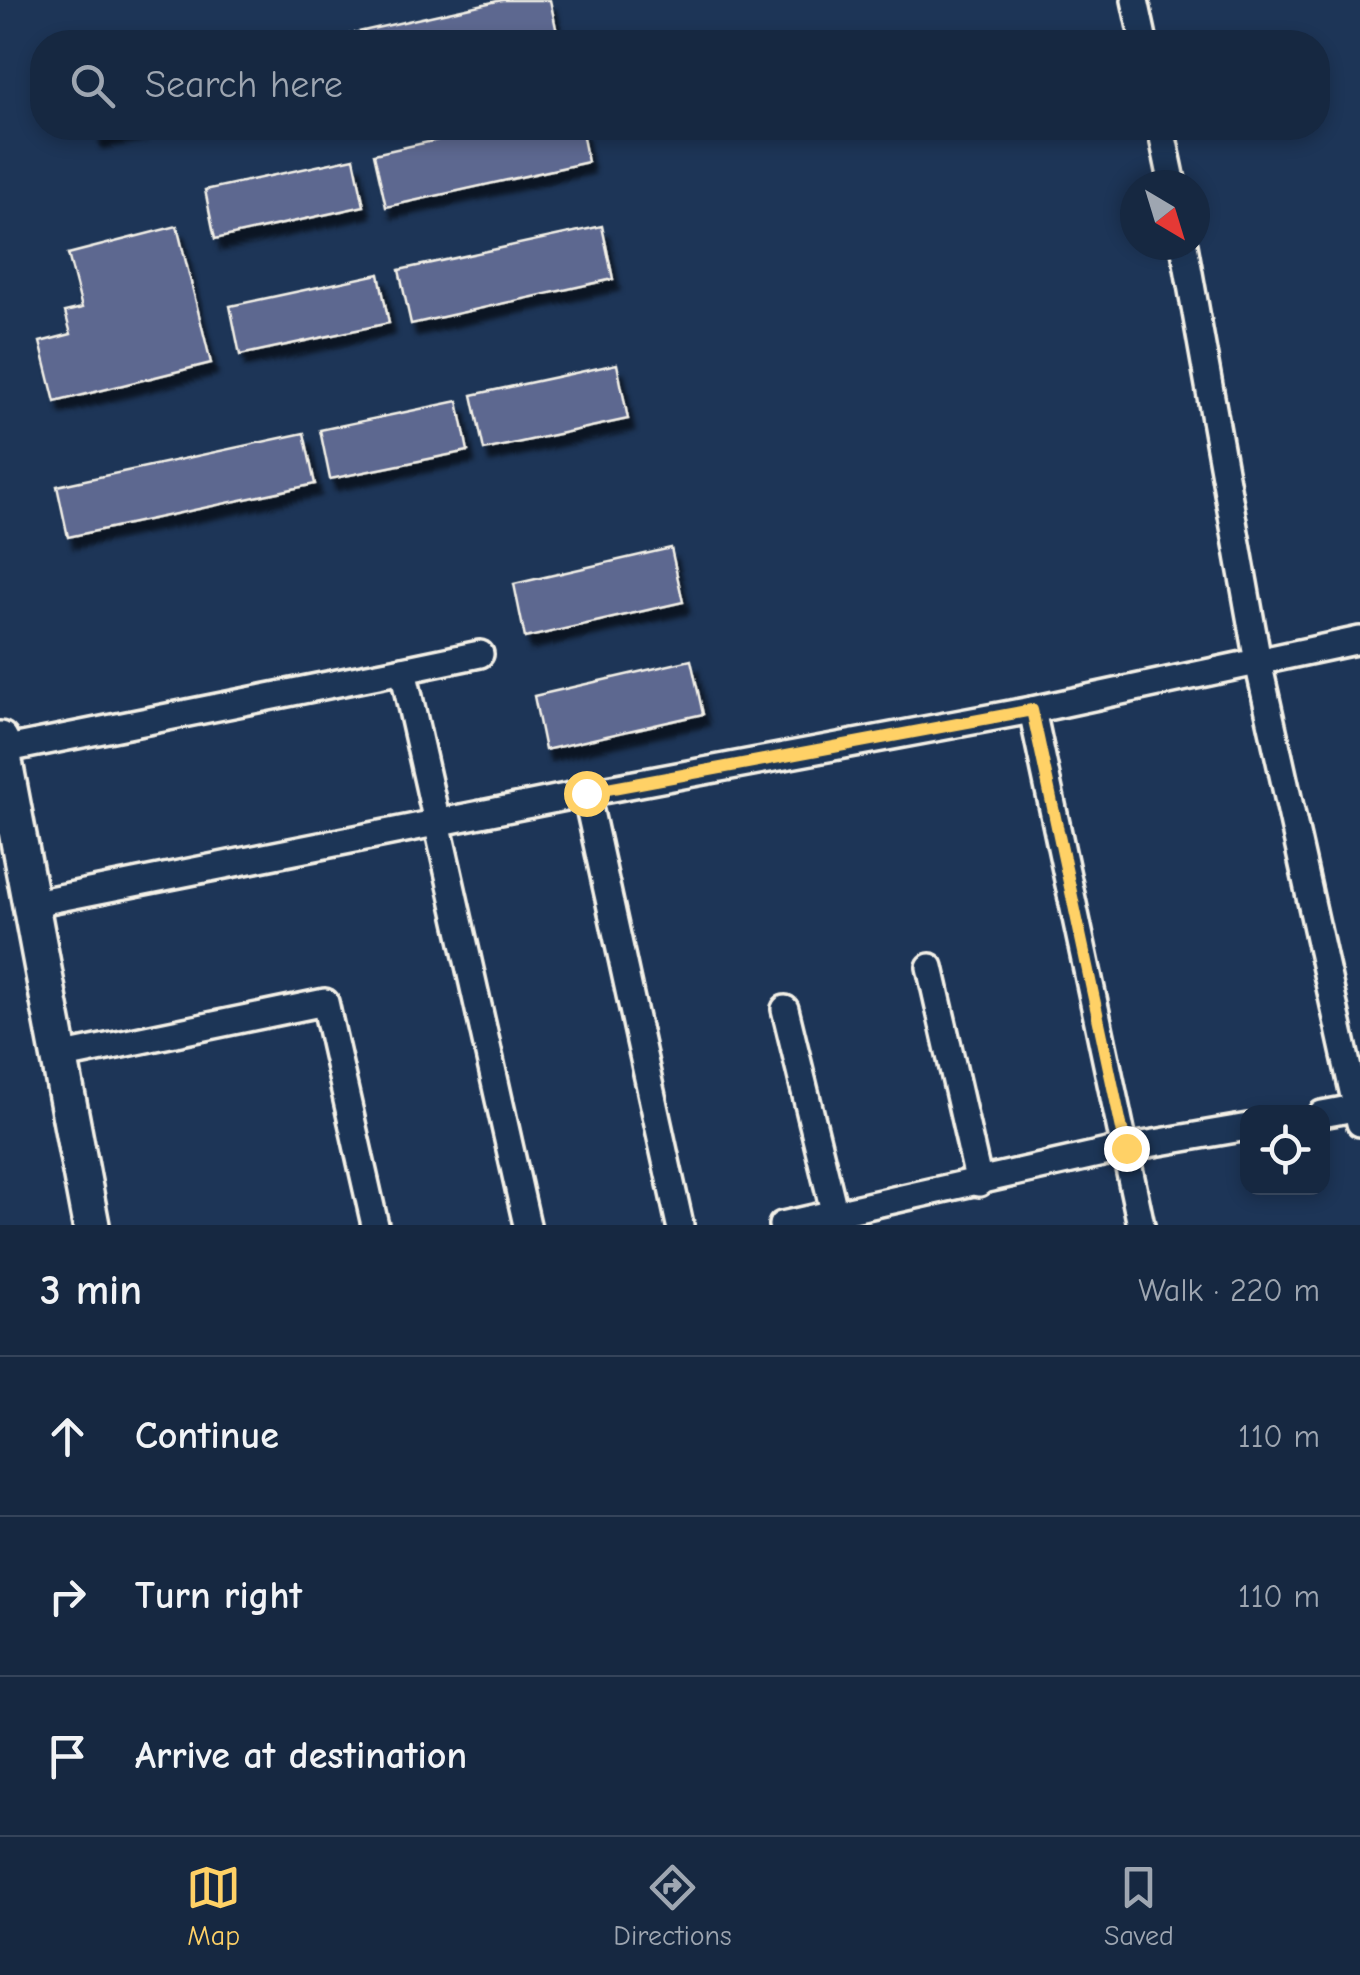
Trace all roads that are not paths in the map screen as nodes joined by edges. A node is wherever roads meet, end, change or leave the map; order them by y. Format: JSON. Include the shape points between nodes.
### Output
{"nodes":[{"id":1,"x":1135,"y":0,"type":"edge"},
{"id":2,"x":1141,"y":30,"type":"edge"},
{"id":3,"x":1164,"y":140,"type":"edge"},
{"id":4,"x":1170,"y":170,"type":"edge"},
{"id":5,"x":1187,"y":260,"type":"edge"},
{"id":6,"x":1360,"y":640,"type":"edge"},
{"id":7,"x":480,"y":654,"type":"dead end"},
{"id":8,"x":1258,"y":662,"type":"junction"},
{"id":9,"x":403,"y":670,"type":"junction"},
{"id":10,"x":1032,"y":710,"type":"junction"},
{"id":11,"x":1,"y":745,"type":"edge"},
{"id":12,"x":586,"y":793,"type":"junction"},
{"id":13,"x":439,"y":824,"type":"junction"},
{"id":14,"x":30,"y":904,"type":"junction"},
{"id":15,"x":930,"y":967,"type":"dead end"},
{"id":16,"x":785,"y":1009,"type":"dead end"},
{"id":17,"x":59,"y":1057,"type":"junction"},
{"id":18,"x":1359,"y":1113,"type":"edge"},
{"id":19,"x":1330,"y":1114,"type":"edge"},
{"id":20,"x":1240,"y":1128,"type":"edge"},
{"id":21,"x":1126,"y":1148,"type":"junction"},
{"id":22,"x":979,"y":1183,"type":"junction"},
{"id":23,"x":834,"y":1211,"type":"junction"},
{"id":24,"x":92,"y":1225,"type":"edge"},
{"id":25,"x":374,"y":1225,"type":"edge"},
{"id":26,"x":528,"y":1225,"type":"edge"},
{"id":27,"x":680,"y":1225,"type":"edge"},
{"id":28,"x":782,"y":1225,"type":"edge"},
{"id":29,"x":1141,"y":1225,"type":"edge"}],
"edges":[{"from":1,"to":2,"type":"street"},
{"from":3,"to":4,"type":"street"},
{"from":5,"to":8,"type":"street"},
{"from":6,"to":8,"type":"street"},
{"from":7,"to":9,"type":"street"},
{"from":8,"to":10,"type":"street"},
{"from":8,"to":18,"type":"street"},
{"from":9,"to":11,"type":"street"},
{"from":9,"to":13,"type":"street"},
{"from":10,"to":12,"type":"street"},
{"from":10,"to":21,"type":"street"},
{"from":11,"to":14,"type":"street"},
{"from":12,"to":13,"type":"street"},
{"from":12,"to":27,"type":"street"},
{"from":13,"to":14,"type":"street"},
{"from":13,"to":26,"type":"street"},
{"from":14,"to":17,"type":"street"},
{"from":15,"to":22,"type":"street"},
{"from":16,"to":23,"type":"street"},
{"from":17,"to":24,"type":"street"},
{"from":17,"to":25,"type":"street","via":[[325,1002]]},
{"from":18,"to":19,"type":"street"},
{"from":20,"to":21,"type":"street"},
{"from":21,"to":22,"type":"street"},
{"from":21,"to":29,"type":"street"},
{"from":22,"to":23,"type":"street"},
{"from":23,"to":28,"type":"street"}]}
